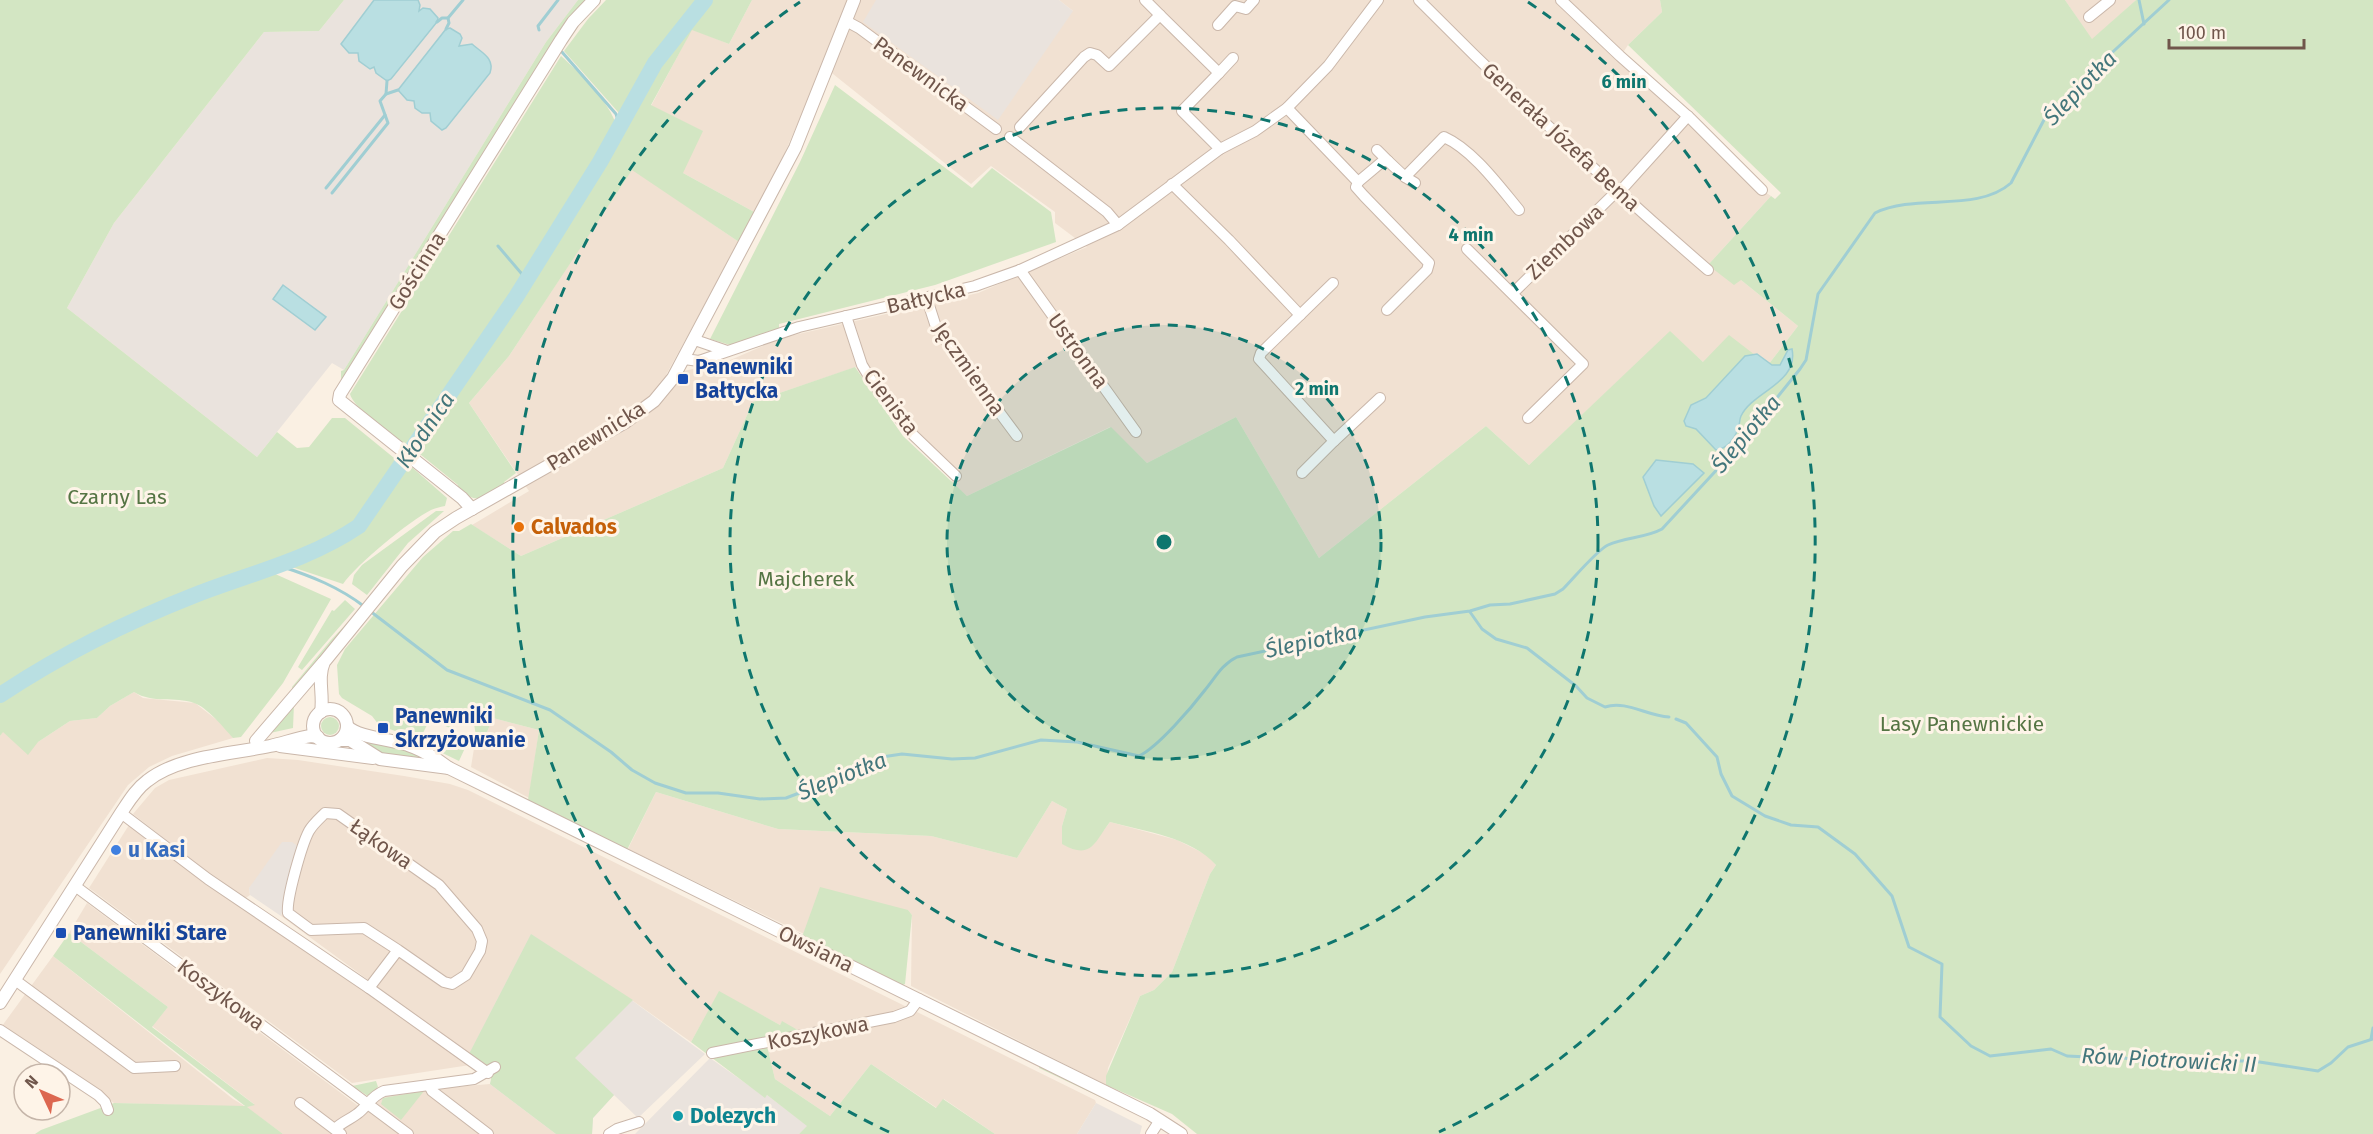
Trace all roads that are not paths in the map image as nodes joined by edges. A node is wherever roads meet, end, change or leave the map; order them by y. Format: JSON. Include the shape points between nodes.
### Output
{"nodes":[{"id":1,"x":594,"y":0,"type":"edge"},
{"id":2,"x":854,"y":0,"type":"edge"},
{"id":3,"x":1145,"y":0,"type":"edge"},
{"id":4,"x":1254,"y":0,"type":"edge"},
{"id":5,"x":1378,"y":0,"type":"edge"},
{"id":6,"x":1419,"y":0,"type":"edge"},
{"id":7,"x":1561,"y":0,"type":"edge"},
{"id":8,"x":2110,"y":0,"type":"edge"},
{"id":9,"x":1160,"y":15,"type":"junction"},
{"id":10,"x":2089,"y":17,"type":"dead end"},
{"id":11,"x":846,"y":21,"type":"junction"},
{"id":12,"x":1218,"y":25,"type":"dead end"},
{"id":13,"x":1233,"y":58,"type":"dead end"},
{"id":14,"x":1220,"y":73,"type":"junction"},
{"id":15,"x":1287,"y":108,"type":"junction"},
{"id":16,"x":1688,"y":116,"type":"junction"},
{"id":17,"x":1020,"y":127,"type":"dead end"},
{"id":18,"x":996,"y":129,"type":"dead end"},
{"id":19,"x":1010,"y":137,"type":"dead end"},
{"id":20,"x":1220,"y":149,"type":"junction"},
{"id":21,"x":1377,"y":150,"type":"dead end"},
{"id":22,"x":1388,"y":161,"type":"junction"},
{"id":23,"x":1358,"y":182,"type":"junction"},
{"id":24,"x":1172,"y":184,"type":"junction"},
{"id":25,"x":1762,"y":190,"type":"dead end"},
{"id":26,"x":1617,"y":191,"type":"junction"},
{"id":27,"x":1519,"y":210,"type":"dead end"},
{"id":28,"x":1118,"y":225,"type":"junction"},
{"id":29,"x":1467,"y":249,"type":"dead end"},
{"id":30,"x":1020,"y":270,"type":"junction"},
{"id":31,"x":1708,"y":270,"type":"dead end"},
{"id":32,"x":1333,"y":283,"type":"dead end"},
{"id":33,"x":1513,"y":293,"type":"junction"},
{"id":34,"x":927,"y":299,"type":"junction"},
{"id":35,"x":1387,"y":310,"type":"dead end"},
{"id":36,"x":1300,"y":315,"type":"junction"},
{"id":37,"x":846,"y":316,"type":"junction"},
{"id":38,"x":695,"y":340,"type":"junction"},
{"id":39,"x":727,"y":351,"type":"junction"},
{"id":40,"x":684,"y":359,"type":"junction"},
{"id":41,"x":1380,"y":398,"type":"dead end"},
{"id":42,"x":1528,"y":418,"type":"dead end"},
{"id":43,"x":1136,"y":432,"type":"dead end"},
{"id":44,"x":1017,"y":436,"type":"dead end"},
{"id":45,"x":1334,"y":441,"type":"junction"},
{"id":46,"x":1302,"y":473,"type":"dead end"},
{"id":47,"x":956,"y":476,"type":"dead end"},
{"id":48,"x":472,"y":509,"type":"junction"},
{"id":49,"x":327,"y":659,"type":"junction"},
{"id":50,"x":337,"y":711,"type":"junction"},
{"id":51,"x":317,"y":717,"type":"junction"},
{"id":52,"x":346,"y":726,"type":"junction"},
{"id":53,"x":318,"y":737,"type":"junction"},
{"id":54,"x":340,"y":740,"type":"junction"},
{"id":55,"x":256,"y":741,"type":"junction"},
{"id":56,"x":269,"y":746,"type":"junction"},
{"id":57,"x":241,"y":750,"type":"junction"},
{"id":58,"x":426,"y":753,"type":"junction"},
{"id":59,"x":380,"y":759,"type":"junction"},
{"id":60,"x":420,"y":765,"type":"junction"},
{"id":61,"x":449,"y":768,"type":"junction"},
{"id":62,"x":121,"y":813,"type":"junction"},
{"id":63,"x":75,"y":886,"type":"junction"},
{"id":64,"x":398,"y":950,"type":"junction"},
{"id":65,"x":15,"y":980,"type":"junction"},
{"id":66,"x":369,"y":988,"type":"junction"},
{"id":67,"x":919,"y":999,"type":"junction"},
{"id":68,"x":0,"y":1003,"type":"edge"},
{"id":69,"x":0,"y":1030,"type":"edge"},
{"id":70,"x":712,"y":1053,"type":"dead end"},
{"id":71,"x":175,"y":1066,"type":"dead end"},
{"id":72,"x":429,"y":1085,"type":"junction"},
{"id":73,"x":300,"y":1103,"type":"dead end"},
{"id":74,"x":367,"y":1103,"type":"junction"},
{"id":75,"x":108,"y":1110,"type":"dead end"},
{"id":76,"x":1160,"y":1120,"type":"junction"},
{"id":77,"x":639,"y":1122,"type":"dead end"},
{"id":78,"x":628,"y":1125,"type":"junction"},
{"id":79,"x":338,"y":1132,"type":"edge"},
{"id":80,"x":408,"y":1134,"type":"edge"},
{"id":81,"x":488,"y":1134,"type":"edge"},
{"id":82,"x":609,"y":1134,"type":"edge"},
{"id":83,"x":636,"y":1134,"type":"edge"},
{"id":84,"x":1151,"y":1134,"type":"edge"},
{"id":85,"x":1181,"y":1134,"type":"edge"}],
"edges":[{"from":1,"to":48,"type":"street","name":"Gościnna","via":[[553,52],[340,394],[339,400]]},
{"from":2,"to":11,"type":"street","name":"Panewnicka"},
{"from":3,"to":9,"type":"street"},
{"from":4,"to":12,"type":"street","via":[[1246,9],[1235,6]]},
{"from":5,"to":15,"type":"street","name":"Bałtycka","via":[[1319,77]]},
{"from":6,"to":26,"type":"street","name":"Generała Józefa Bema"},
{"from":7,"to":16,"type":"street"},
{"from":8,"to":10,"type":"street"},
{"from":9,"to":14,"type":"street"},
{"from":9,"to":17,"type":"street","via":[[1109,66],[1097,55],[1090,53],[1084,57]]},
{"from":11,"to":18,"type":"street","name":"Panewnicka"},
{"from":11,"to":38,"type":"street","name":"Panewnicka","via":[[801,134]]},
{"from":13,"to":14,"type":"street"},
{"from":14,"to":20,"type":"street","via":[[1182,111]]},
{"from":15,"to":20,"type":"street","name":"Bałtycka"},
{"from":15,"to":23,"type":"street"},
{"from":16,"to":25,"type":"street"},
{"from":16,"to":26,"type":"street","name":"Ziembowa"},
{"from":19,"to":28,"type":"street","via":[[1107,212]]},
{"from":20,"to":24,"type":"street","name":"Bałtycka"},
{"from":21,"to":22,"type":"street"},
{"from":22,"to":23,"type":"street"},
{"from":22,"to":27,"type":"street","via":[[1410,180],[1444,137],[1456,142]]},
{"from":23,"to":35,"type":"street","via":[[1356,187],[1429,263],[1427,270]]},
{"from":24,"to":28,"type":"street","name":"Bałtycka"},
{"from":24,"to":36,"type":"street"},
{"from":26,"to":31,"type":"street","name":"Generała Józefa Bema"},
{"from":26,"to":33,"type":"street","name":"Ziembowa"},
{"from":28,"to":30,"type":"street","name":"Bałtycka"},
{"from":29,"to":33,"type":"street","name":"Ziembowa"},
{"from":30,"to":34,"type":"street","name":"Bałtycka"},
{"from":30,"to":43,"type":"street","name":"Ustronna"},
{"from":32,"to":36,"type":"street"},
{"from":33,"to":42,"type":"street","name":"Ziembowa","via":[[1582,364]]},
{"from":34,"to":37,"type":"street","name":"Bałtycka"},
{"from":34,"to":44,"type":"street","name":"Jęczmienna","via":[[936,327]]},
{"from":36,"to":45,"type":"street","via":[[1259,359]]},
{"from":37,"to":39,"type":"street","name":"Bałtycka"},
{"from":37,"to":47,"type":"street","name":"Cienista","via":[[852,341],[873,384],[908,430]]},
{"from":38,"to":39,"type":"street"},
{"from":38,"to":40,"type":"street","name":"Panewnicka"},
{"from":39,"to":40,"type":"street","name":"Bałtycka","via":[[695,362]]},
{"from":40,"to":48,"type":"street","name":"Panewnicka","via":[[665,389],[633,418]]},
{"from":41,"to":45,"type":"street"},
{"from":45,"to":46,"type":"street"},
{"from":48,"to":49,"type":"street","name":"Panewnicka","via":[[423,544]]},
{"from":49,"to":50,"type":"street","via":[[330,696]]},
{"from":49,"to":51,"type":"street","via":[[320,676],[322,697]]},
{"from":49,"to":55,"type":"street","name":"Panewnicka"},
{"from":50,"to":51,"type":"street","via":[[327,710]]},
{"from":50,"to":52,"type":"street"},
{"from":51,"to":53,"type":"street","via":[[313,727]]},
{"from":51,"to":55,"type":"street","via":[[304,728]]},
{"from":52,"to":54,"type":"street"},
{"from":52,"to":58,"type":"street","name":"Owsiana"},
{"from":53,"to":54,"type":"street","via":[[330,743]]},
{"from":53,"to":56,"type":"street"},
{"from":54,"to":59,"type":"street","name":"Owsiana","via":[[350,740]]},
{"from":55,"to":57,"type":"street"},
{"from":56,"to":57,"type":"street"},
{"from":56,"to":59,"type":"street"},
{"from":57,"to":62,"type":"street","via":[[174,766],[158,774],[138,789]]},
{"from":58,"to":60,"type":"street","via":[[425,762]]},
{"from":58,"to":61,"type":"street","name":"Owsiana"},
{"from":59,"to":60,"type":"street","name":"Owsiana"},
{"from":60,"to":61,"type":"street","name":"Owsiana"},
{"from":61,"to":67,"type":"street","name":"Owsiana"},
{"from":62,"to":63,"type":"street"},
{"from":62,"to":66,"type":"street","via":[[208,879]]},
{"from":63,"to":65,"type":"street"},
{"from":63,"to":74,"type":"street","name":"Koszykowa"},
{"from":64,"to":64,"type":"street","name":"Łąkowa","via":[[452,984],[466,975],[482,941],[477,929],[439,885],[338,814],[325,813],[304,842],[288,913],[311,930],[364,928]]},
{"from":64,"to":66,"type":"street"},
{"from":65,"to":68,"type":"street"},
{"from":65,"to":71,"type":"street","via":[[134,1068]]},
{"from":66,"to":72,"type":"street","via":[[491,1070],[474,1078]]},
{"from":67,"to":70,"type":"street","name":"Koszykowa","via":[[910,1011],[894,1017]]},
{"from":67,"to":76,"type":"street","name":"Owsiana"},
{"from":69,"to":75,"type":"street","via":[[98,1095]]},
{"from":72,"to":74,"type":"street","via":[[384,1091]]},
{"from":72,"to":81,"type":"street"},
{"from":73,"to":79,"type":"street"},
{"from":74,"to":79,"type":"street","via":[[346,1119]]},
{"from":74,"to":80,"type":"street","name":"Koszykowa"},
{"from":76,"to":84,"type":"street"},
{"from":76,"to":85,"type":"street","name":"Owsiana"},
{"from":77,"to":78,"type":"street"},
{"from":78,"to":82,"type":"street"},
{"from":78,"to":83,"type":"street"}]}
